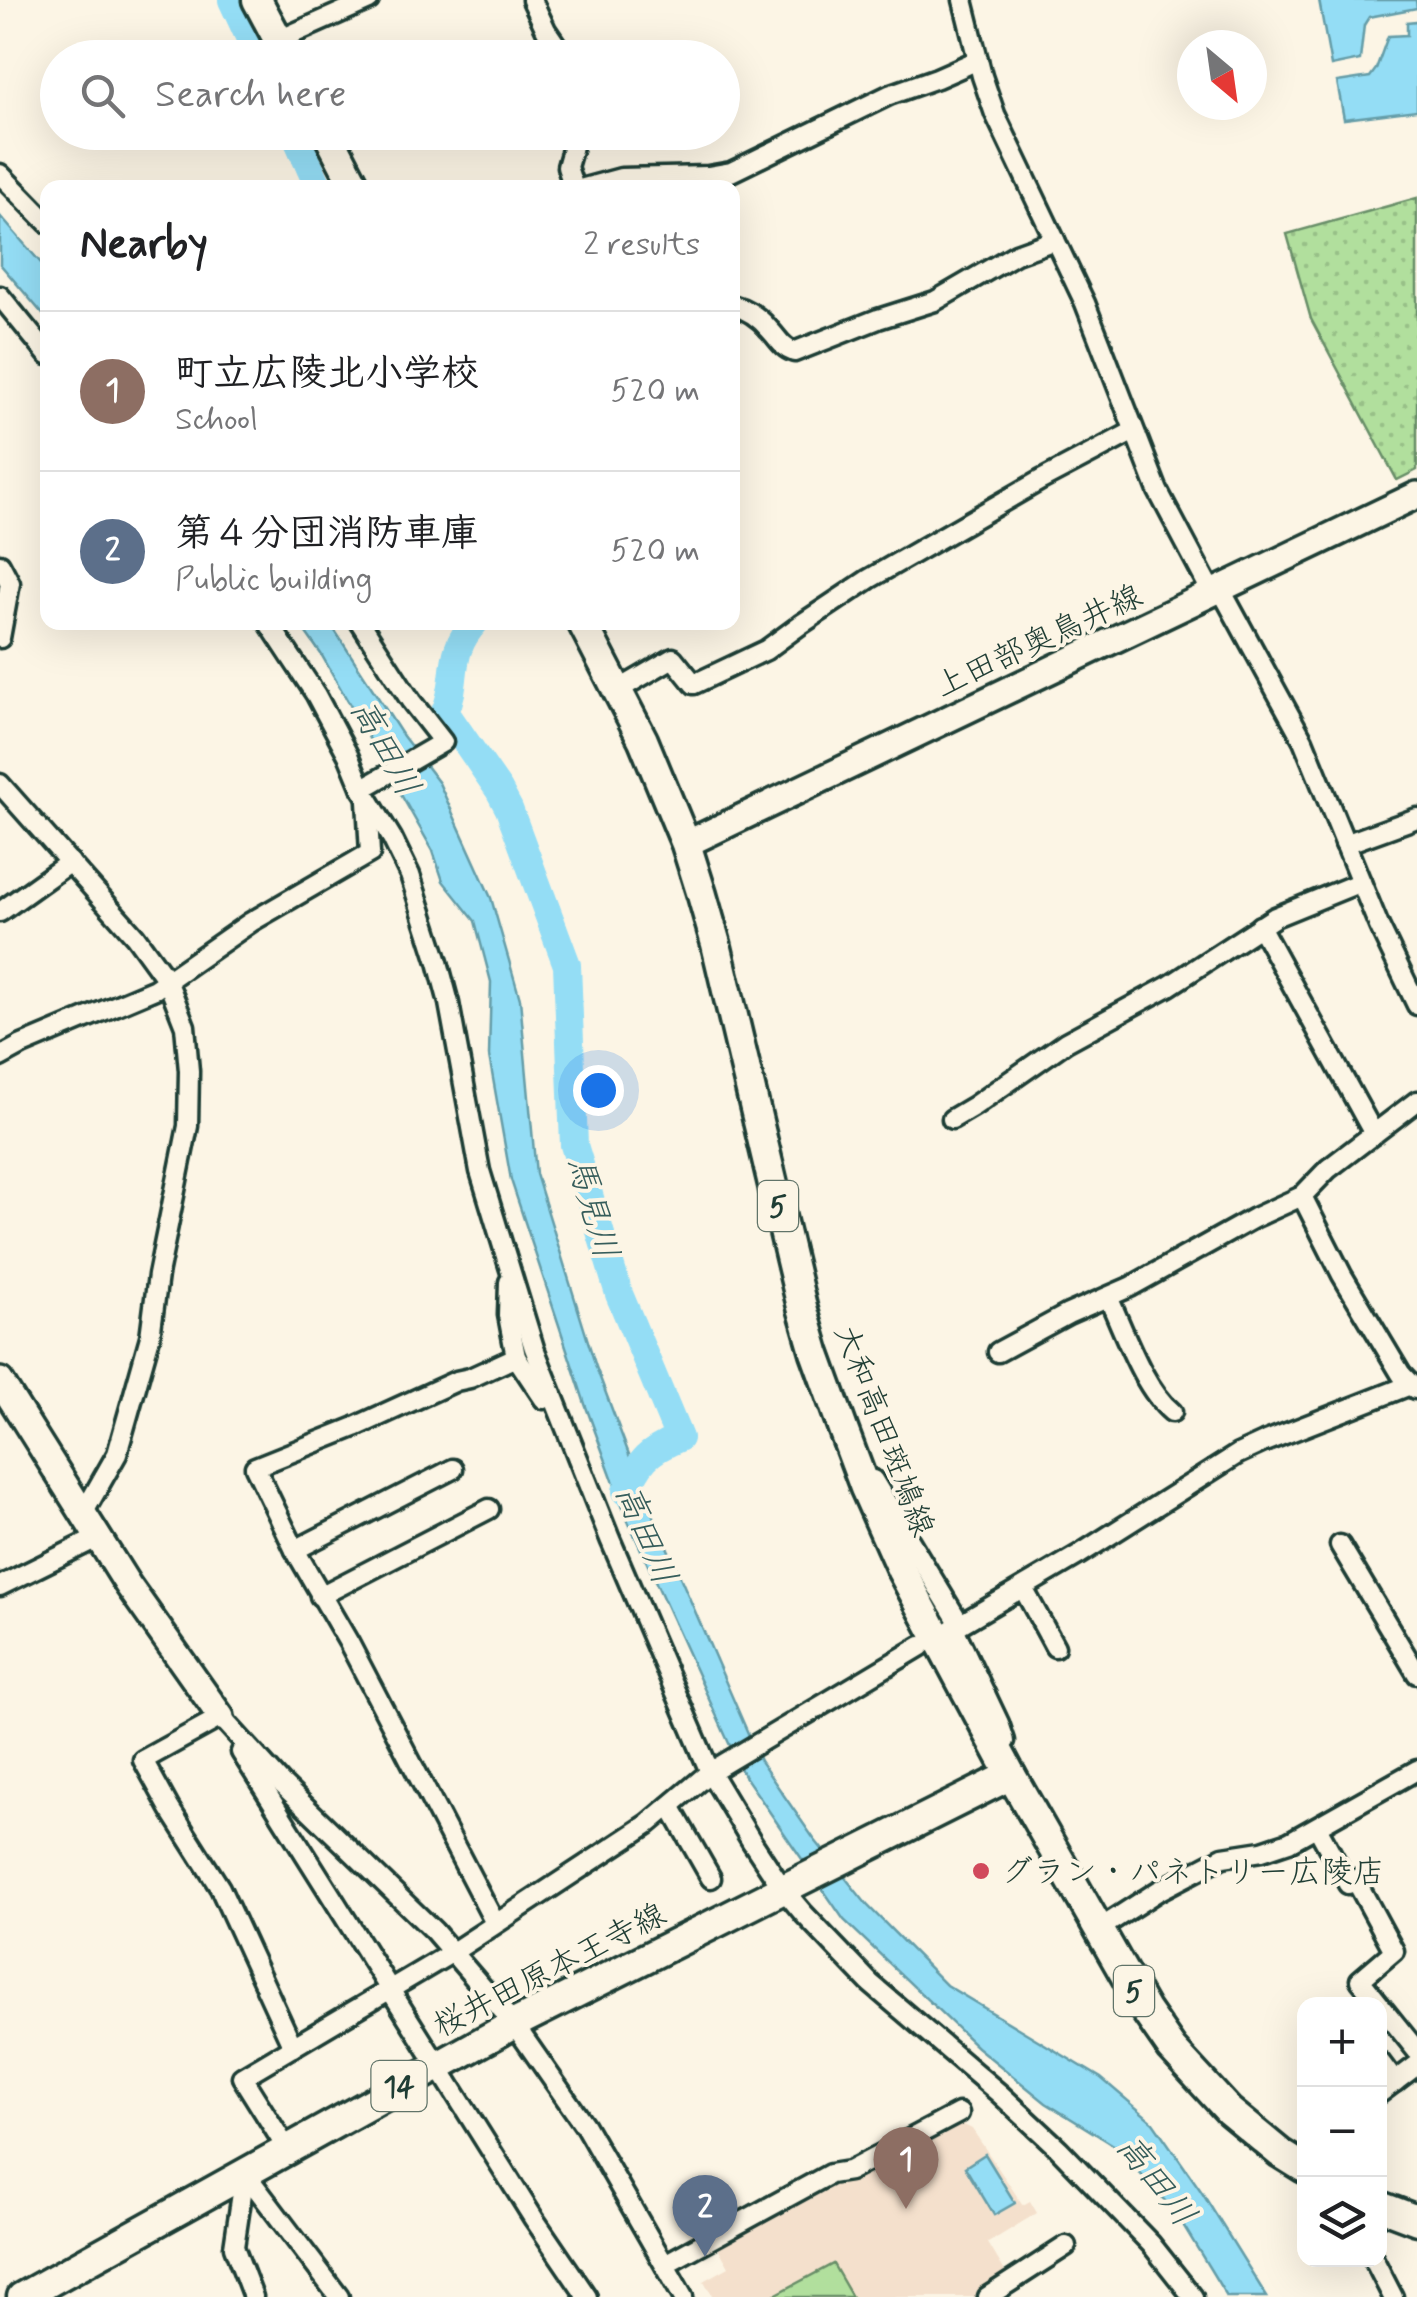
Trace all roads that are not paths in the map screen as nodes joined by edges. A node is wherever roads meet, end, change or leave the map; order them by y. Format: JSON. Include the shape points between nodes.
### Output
{"nodes":[{"id":1,"x":257,"y":0,"type":"edge"},
{"id":2,"x":369,"y":0,"type":"edge"},
{"id":3,"x":532,"y":0,"type":"edge"},
{"id":4,"x":964,"y":0,"type":"edge"},
{"id":5,"x":279,"y":40,"type":"edge"},
{"id":6,"x":300,"y":40,"type":"edge"},
{"id":7,"x":553,"y":40,"type":"edge"},
{"id":8,"x":978,"y":60,"type":"junction"},
{"id":9,"x":336,"y":150,"type":"edge"},
{"id":10,"x":572,"y":150,"type":"edge"},
{"id":11,"x":0,"y":174,"type":"edge"},
{"id":12,"x":352,"y":180,"type":"edge"},
{"id":13,"x":571,"y":180,"type":"edge"},
{"id":14,"x":614,"y":180,"type":"edge"},
{"id":15,"x":40,"y":215,"type":"edge"},
{"id":16,"x":1055,"y":240,"type":"junction"},
{"id":17,"x":0,"y":296,"type":"edge"},
{"id":18,"x":740,"y":308,"type":"edge"},
{"id":19,"x":40,"y":345,"type":"edge"},
{"id":20,"x":1134,"y":431,"type":"junction"},
{"id":21,"x":1417,"y":494,"type":"edge"},
{"id":22,"x":0,"y":564,"type":"edge"},
{"id":23,"x":1216,"y":592,"type":"junction"},
{"id":24,"x":273,"y":630,"type":"edge"},
{"id":25,"x":365,"y":630,"type":"edge"},
{"id":26,"x":586,"y":630,"type":"edge"},
{"id":27,"x":0,"y":638,"type":"edge"},
{"id":28,"x":618,"y":690,"type":"junction"},
{"id":29,"x":0,"y":784,"type":"edge"},
{"id":30,"x":367,"y":789,"type":"junction"},
{"id":31,"x":1417,"y":818,"type":"edge"},
{"id":32,"x":686,"y":844,"type":"junction"},
{"id":33,"x":1345,"y":844,"type":"junction"},
{"id":34,"x":70,"y":862,"type":"junction"},
{"id":35,"x":1360,"y":882,"type":"junction"},
{"id":36,"x":0,"y":912,"type":"edge"},
{"id":37,"x":1260,"y":926,"type":"junction"},
{"id":38,"x":1410,"y":972,"type":"edge"},
{"id":39,"x":168,"y":980,"type":"junction"},
{"id":40,"x":1417,"y":1005,"type":"edge"},
{"id":41,"x":0,"y":1057,"type":"edge"},
{"id":42,"x":1417,"y":1101,"type":"edge"},
{"id":43,"x":952,"y":1118,"type":"dead end"},
{"id":44,"x":1374,"y":1134,"type":"junction"},
{"id":45,"x":1302,"y":1196,"type":"junction"},
{"id":46,"x":510,"y":1272,"type":"junction"},
{"id":47,"x":1108,"y":1297,"type":"junction"},
{"id":48,"x":998,"y":1352,"type":"dead end"},
{"id":49,"x":516,"y":1357,"type":"junction"},
{"id":50,"x":0,"y":1381,"type":"edge"},
{"id":51,"x":1413,"y":1388,"type":"edge"},
{"id":52,"x":556,"y":1408,"type":"junction"},
{"id":53,"x":1172,"y":1412,"type":"dead end"},
{"id":54,"x":844,"y":1432,"type":"junction"},
{"id":55,"x":453,"y":1469,"type":"dead end"},
{"id":56,"x":489,"y":1509,"type":"dead end"},
{"id":57,"x":84,"y":1512,"type":"junction"},
{"id":58,"x":99,"y":1537,"type":"junction"},
{"id":59,"x":1340,"y":1545,"type":"dead end"},
{"id":60,"x":295,"y":1550,"type":"junction"},
{"id":61,"x":0,"y":1586,"type":"edge"},
{"id":62,"x":1023,"y":1588,"type":"junction"},
{"id":63,"x":320,"y":1596,"type":"junction"},
{"id":64,"x":954,"y":1628,"type":"junction"},
{"id":65,"x":921,"y":1646,"type":"dead end"},
{"id":66,"x":1056,"y":1647,"type":"dead end"},
{"id":67,"x":1417,"y":1674,"type":"edge"},
{"id":68,"x":221,"y":1717,"type":"junction"},
{"id":69,"x":1417,"y":1770,"type":"edge"},
{"id":70,"x":710,"y":1772,"type":"junction"},
{"id":71,"x":1011,"y":1775,"type":"junction"},
{"id":72,"x":670,"y":1806,"type":"junction"},
{"id":73,"x":1316,"y":1827,"type":"junction"},
{"id":74,"x":711,"y":1878,"type":"dead end"},
{"id":75,"x":783,"y":1889,"type":"junction"},
{"id":76,"x":495,"y":1923,"type":"junction"},
{"id":77,"x":1099,"y":1928,"type":"junction"},
{"id":78,"x":453,"y":1952,"type":"junction"},
{"id":79,"x":390,"y":1988,"type":"junction"},
{"id":80,"x":514,"y":2024,"type":"junction"},
{"id":81,"x":292,"y":2047,"type":"junction"},
{"id":82,"x":1417,"y":2051,"type":"edge"},
{"id":83,"x":438,"y":2064,"type":"junction"},
{"id":84,"x":1417,"y":2065,"type":"edge"},
{"id":85,"x":1387,"y":2087,"type":"edge"},
{"id":86,"x":959,"y":2113,"type":"dead end"},
{"id":87,"x":288,"y":2149,"type":"junction"},
{"id":88,"x":1297,"y":2163,"type":"edge"},
{"id":89,"x":246,"y":2172,"type":"junction"},
{"id":90,"x":1387,"y":2209,"type":"edge"},
{"id":91,"x":1417,"y":2220,"type":"edge"},
{"id":92,"x":1066,"y":2246,"type":"dead end"},
{"id":93,"x":665,"y":2264,"type":"junction"},
{"id":94,"x":1378,"y":2267,"type":"edge"},
{"id":95,"x":22,"y":2297,"type":"edge"},
{"id":96,"x":253,"y":2297,"type":"edge"},
{"id":97,"x":339,"y":2297,"type":"edge"},
{"id":98,"x":587,"y":2297,"type":"edge"},
{"id":99,"x":683,"y":2297,"type":"edge"},
{"id":100,"x":986,"y":2297,"type":"edge"},
{"id":101,"x":1193,"y":2297,"type":"edge"},
{"id":102,"x":1393,"y":2297,"type":"edge"}],
"edges":[{"from":1,"to":5,"type":"main road"},
{"from":2,"to":6,"type":"street"},
{"from":3,"to":7,"type":"street"},
{"from":4,"to":8,"type":"street"},
{"from":8,"to":14,"type":"street","via":[[888,95],[731,172]]},
{"from":8,"to":16,"type":"street","via":[[995,114]]},
{"from":9,"to":12,"type":"main road"},
{"from":10,"to":13,"type":"street"},
{"from":11,"to":15,"type":"street"},
{"from":16,"to":18,"type":"street","via":[[1016,254],[936,301],[794,352]]},
{"from":16,"to":20,"type":"street"},
{"from":17,"to":19,"type":"street"},
{"from":20,"to":23,"type":"street","via":[[1158,491]]},
{"from":20,"to":28,"type":"street","via":[[869,580],[748,660],[694,684],[673,658]]},
{"from":21,"to":23,"type":"street","name":"上田部奥鳥井線"},
{"from":22,"to":27,"type":"street","via":[[10,583]]},
{"from":23,"to":32,"type":"street","name":"上田部奥鳥井線"},
{"from":23,"to":33,"type":"street","via":[[1303,740]]},
{"from":24,"to":30,"type":"street"},
{"from":25,"to":30,"type":"street","via":[[443,742]]},
{"from":26,"to":28,"type":"main road","name":"大和高田斑鳩線","number":"5"},
{"from":28,"to":32,"type":"main road","name":"大和高田斑鳩線","number":"5"},
{"from":29,"to":34,"type":"street"},
{"from":30,"to":39,"type":"street","via":[[370,853]]},
{"from":30,"to":46,"type":"street","via":[[410,875],[438,962],[480,1171]]},
{"from":31,"to":33,"type":"street"},
{"from":32,"to":54,"type":"main road","name":"大和高田斑鳩線","number":"5","via":[[802,1307]]},
{"from":33,"to":35,"type":"street"},
{"from":34,"to":36,"type":"street"},
{"from":34,"to":39,"type":"street"},
{"from":35,"to":37,"type":"street"},
{"from":35,"to":38,"type":"street"},
{"from":37,"to":43,"type":"street"},
{"from":37,"to":44,"type":"street"},
{"from":38,"to":40,"type":"street"},
{"from":39,"to":41,"type":"street"},
{"from":39,"to":57,"type":"street","via":[[185,1026],[188,1126],[150,1337],[117,1454]]},
{"from":42,"to":44,"type":"street"},
{"from":44,"to":45,"type":"street"},
{"from":45,"to":47,"type":"street"},
{"from":45,"to":51,"type":"street","via":[[1342,1276]]},
{"from":46,"to":49,"type":"street","via":[[508,1315]]},
{"from":46,"to":52,"type":"street"},
{"from":47,"to":48,"type":"street"},
{"from":47,"to":53,"type":"street","via":[[1148,1381]]},
{"from":49,"to":52,"type":"street"},
{"from":49,"to":60,"type":"street","via":[[255,1467]]},
{"from":50,"to":57,"type":"street"},
{"from":51,"to":62,"type":"street","via":[[1238,1454]]},
{"from":52,"to":70,"type":"street"},
{"from":54,"to":64,"type":"street"},
{"from":54,"to":71,"type":"main road","name":"大和高田斑鳩線","number":"5","via":[[902,1572]]},
{"from":55,"to":60,"type":"street"},
{"from":56,"to":63,"type":"street"},
{"from":57,"to":58,"type":"street"},
{"from":58,"to":61,"type":"street"},
{"from":58,"to":68,"type":"street"},
{"from":59,"to":67,"type":"street"},
{"from":60,"to":63,"type":"street"},
{"from":62,"to":64,"type":"street"},
{"from":62,"to":66,"type":"street"},
{"from":63,"to":76,"type":"street"},
{"from":64,"to":71,"type":"street","via":[[1004,1737]]},
{"from":65,"to":70,"type":"street"},
{"from":68,"to":78,"type":"street"},
{"from":68,"to":79,"type":"street"},
{"from":68,"to":81,"type":"street","via":[[143,1760],[220,1888]]},
{"from":69,"to":73,"type":"street"},
{"from":70,"to":72,"type":"street"},
{"from":70,"to":75,"type":"street"},
{"from":71,"to":75,"type":"main road","name":"桜井田原本王寺線","number":"14"},
{"from":71,"to":77,"type":"main road","name":"大和高田斑鳩線","number":"5"},
{"from":72,"to":74,"type":"street"},
{"from":72,"to":76,"type":"street"},
{"from":73,"to":77,"type":"street","via":[[1276,1847],[1223,1856]]},
{"from":73,"to":82,"type":"street","via":[[1348,1884],[1355,1879],[1394,1950],[1360,1980]]},
{"from":75,"to":80,"type":"main road","name":"桜井田原本王寺線","number":"14"},
{"from":75,"to":101,"type":"street","via":[[870,1983],[1060,2149]]},
{"from":76,"to":78,"type":"street"},
{"from":77,"to":88,"type":"main road","name":"大和高田斑鳩線","number":"5","via":[[1180,2058],[1228,2112]]},
{"from":78,"to":79,"type":"street"},
{"from":78,"to":80,"type":"street"},
{"from":79,"to":81,"type":"street"},
{"from":79,"to":83,"type":"street"},
{"from":80,"to":83,"type":"main road","name":"桜井田原本王寺線","number":"14"},
{"from":80,"to":93,"type":"street","via":[[586,2126]]},
{"from":81,"to":87,"type":"street","via":[[242,2077]]},
{"from":83,"to":87,"type":"main road","name":"桜井田原本王寺線","number":"14"},
{"from":83,"to":98,"type":"street"},
{"from":84,"to":85,"type":"street"},
{"from":86,"to":93,"type":"street"},
{"from":87,"to":89,"type":"main road","name":"桜井田原本王寺線","number":"14"},
{"from":89,"to":95,"type":"main road","name":"桜井田原本王寺線","number":"14"},
{"from":89,"to":96,"type":"street","via":[[234,2246]]},
{"from":89,"to":97,"type":"street"},
{"from":90,"to":91,"type":"main road"},
{"from":92,"to":100,"type":"street"},
{"from":93,"to":99,"type":"street"},
{"from":94,"to":102,"type":"street"}]}
